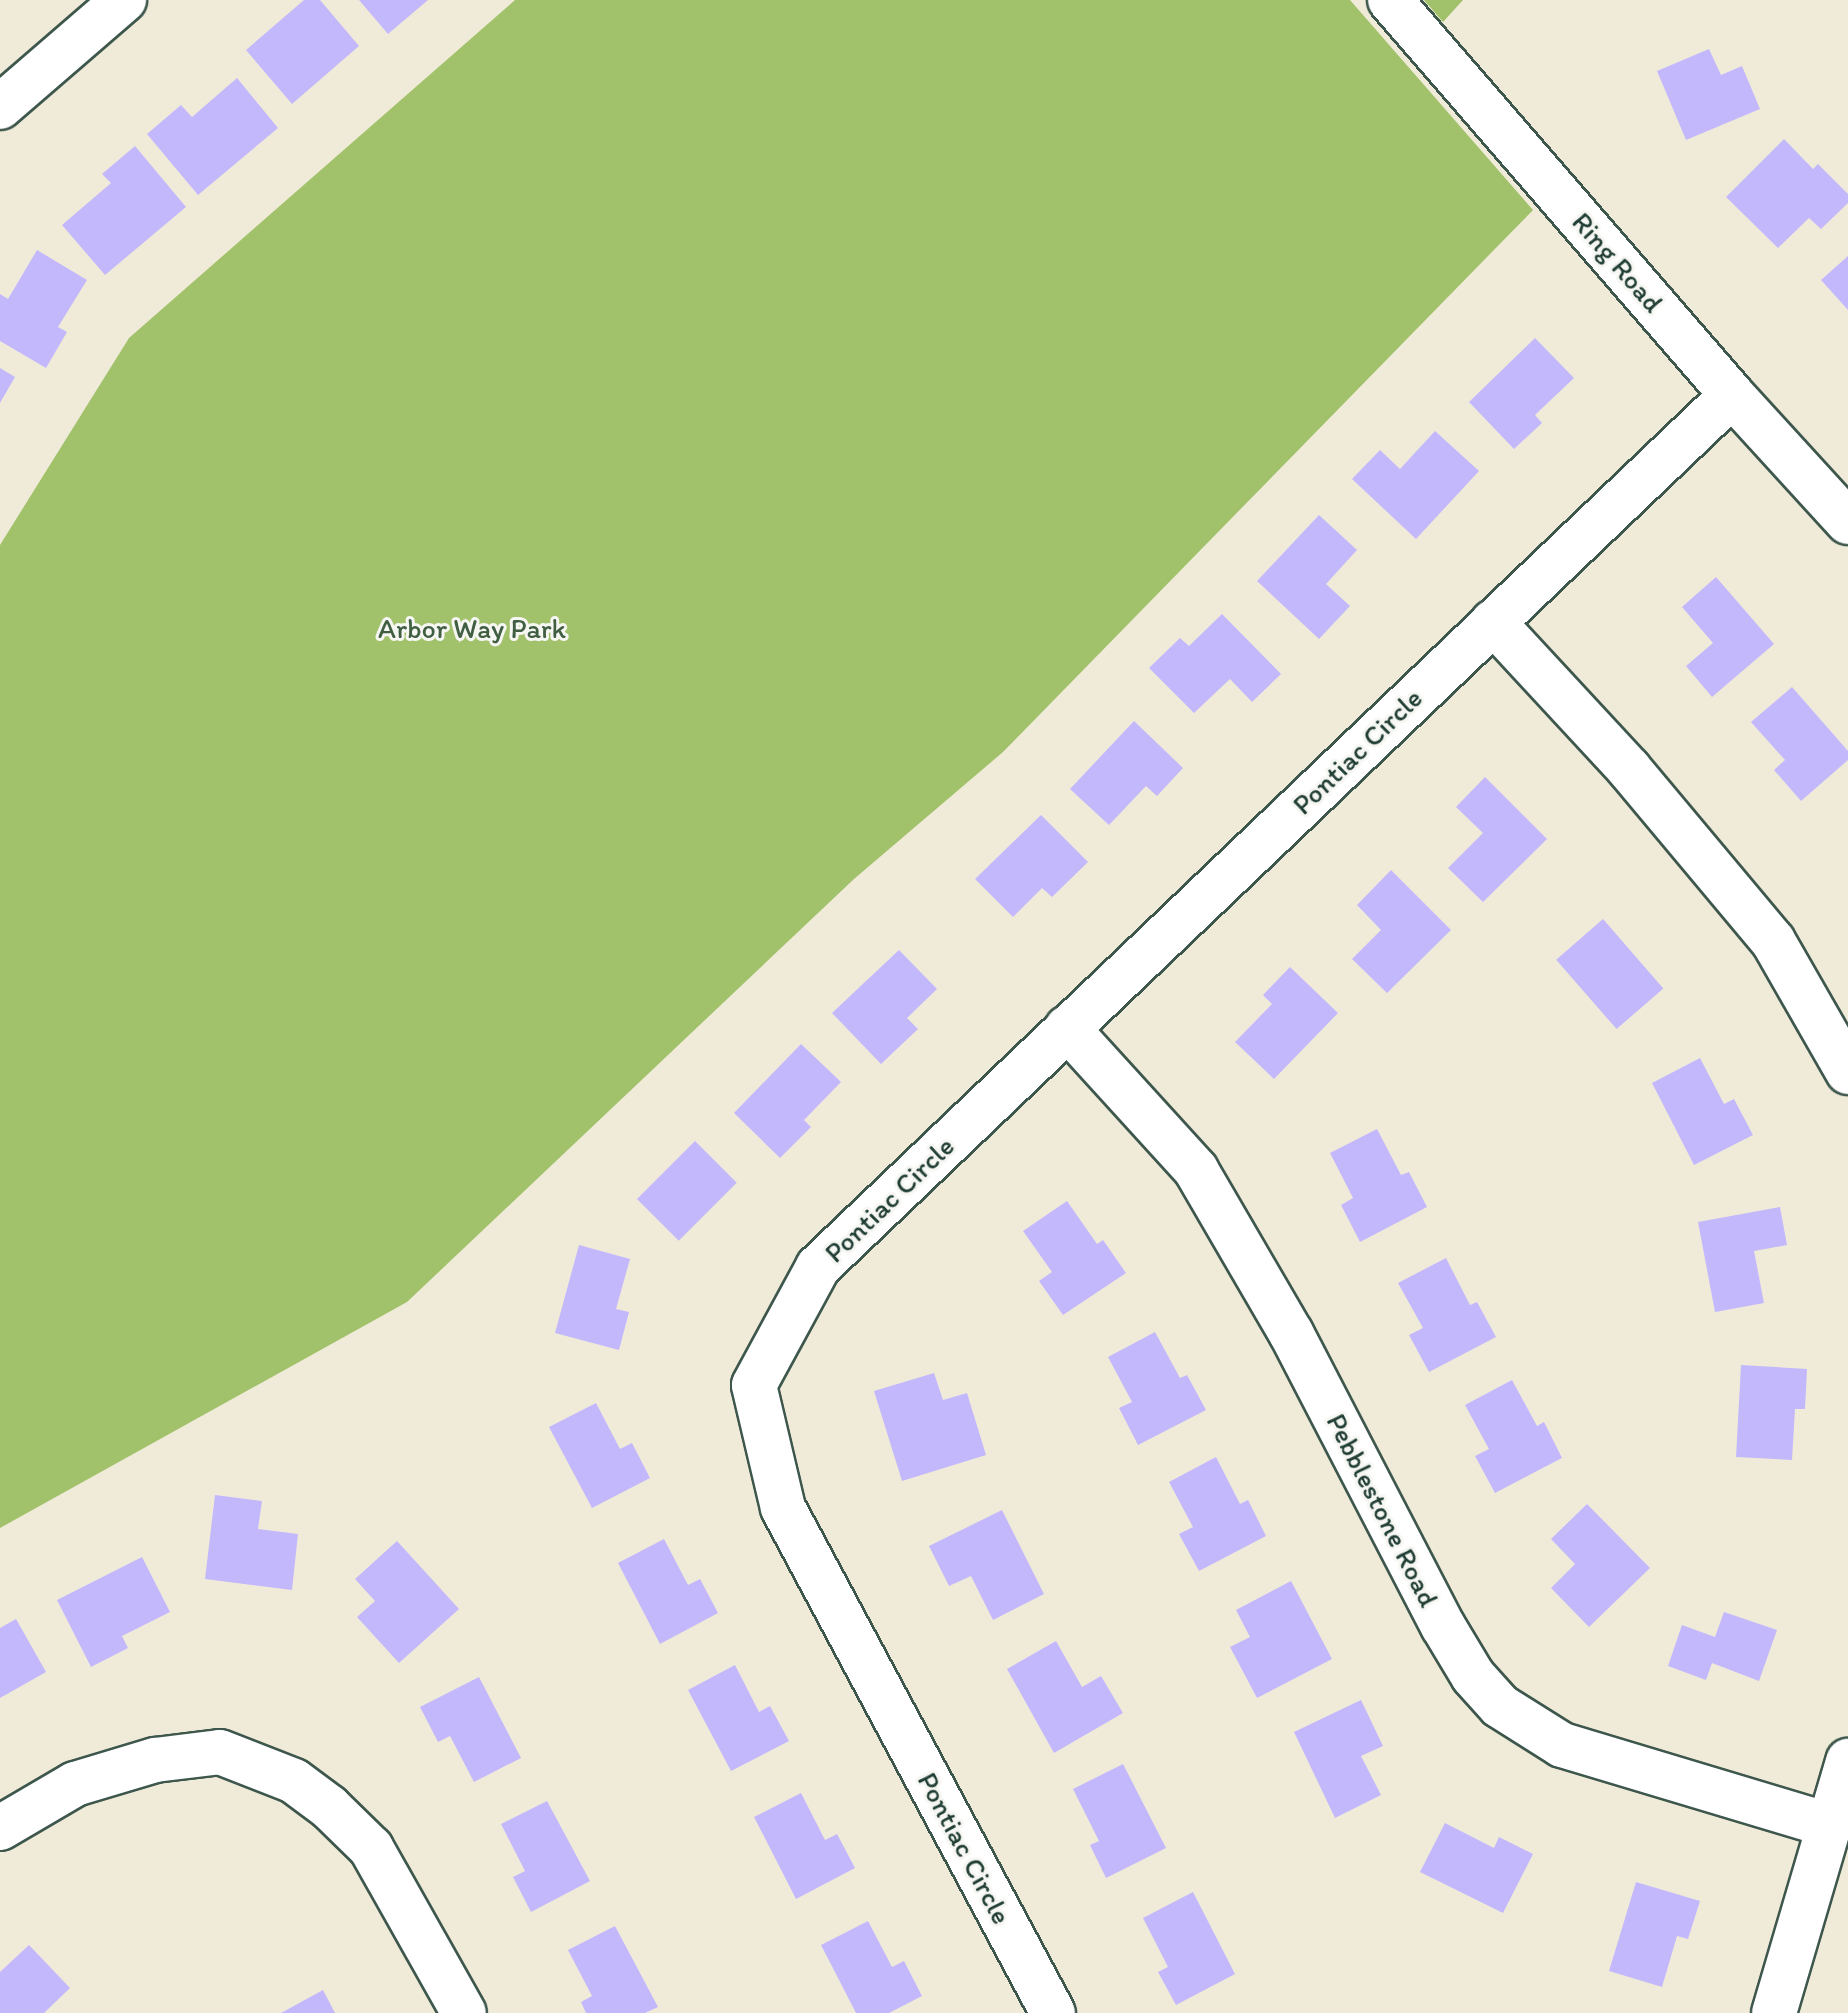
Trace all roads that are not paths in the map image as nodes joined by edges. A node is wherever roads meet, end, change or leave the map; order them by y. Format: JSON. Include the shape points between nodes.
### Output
{"nodes":[{"id":1,"x":124,"y":0,"type":"edge"},
{"id":2,"x":1390,"y":0,"type":"edge"},
{"id":3,"x":0,"y":107,"type":"edge"},
{"id":4,"x":1732,"y":395,"type":"junction"},
{"id":5,"x":1848,"y":522,"type":"edge"},
{"id":6,"x":1493,"y":622,"type":"junction"},
{"id":7,"x":1067,"y":1028,"type":"junction"},
{"id":8,"x":1848,"y":1072,"type":"edge"},
{"id":9,"x":1848,"y":1761,"type":"edge"},
{"id":10,"x":1828,"y":1825,"type":"junction"},
{"id":11,"x":0,"y":1828,"type":"edge"},
{"id":12,"x":464,"y":2013,"type":"edge"},
{"id":13,"x":1053,"y":2013,"type":"edge"},
{"id":14,"x":1774,"y":2013,"type":"edge"}],
"edges":[{"from":1,"to":3,"type":"street"},
{"from":2,"to":4,"type":"street","name":"Ring Road"},
{"from":4,"to":5,"type":"street","name":"Ring Road"},
{"from":4,"to":6,"type":"street","name":"Pontiac Circle"},
{"from":6,"to":7,"type":"street","name":"Pontiac Circle"},
{"from":6,"to":8,"type":"street","via":[[1619,758],[1773,941]]},
{"from":7,"to":10,"type":"street","name":"Pebblestone Road","via":[[1196,1170],[1291,1333],[1443,1626],[1473,1676],[1500,1706],[1562,1745]]},
{"from":7,"to":13,"type":"street","name":"Pontiac Circle","via":[[818,1267],[754,1385],[783,1508]]},
{"from":9,"to":10,"type":"street"},
{"from":10,"to":14,"type":"street"},
{"from":11,"to":12,"type":"street","via":[[75,1784],[155,1760],[220,1752],[294,1781],[371,1848]]}]}
